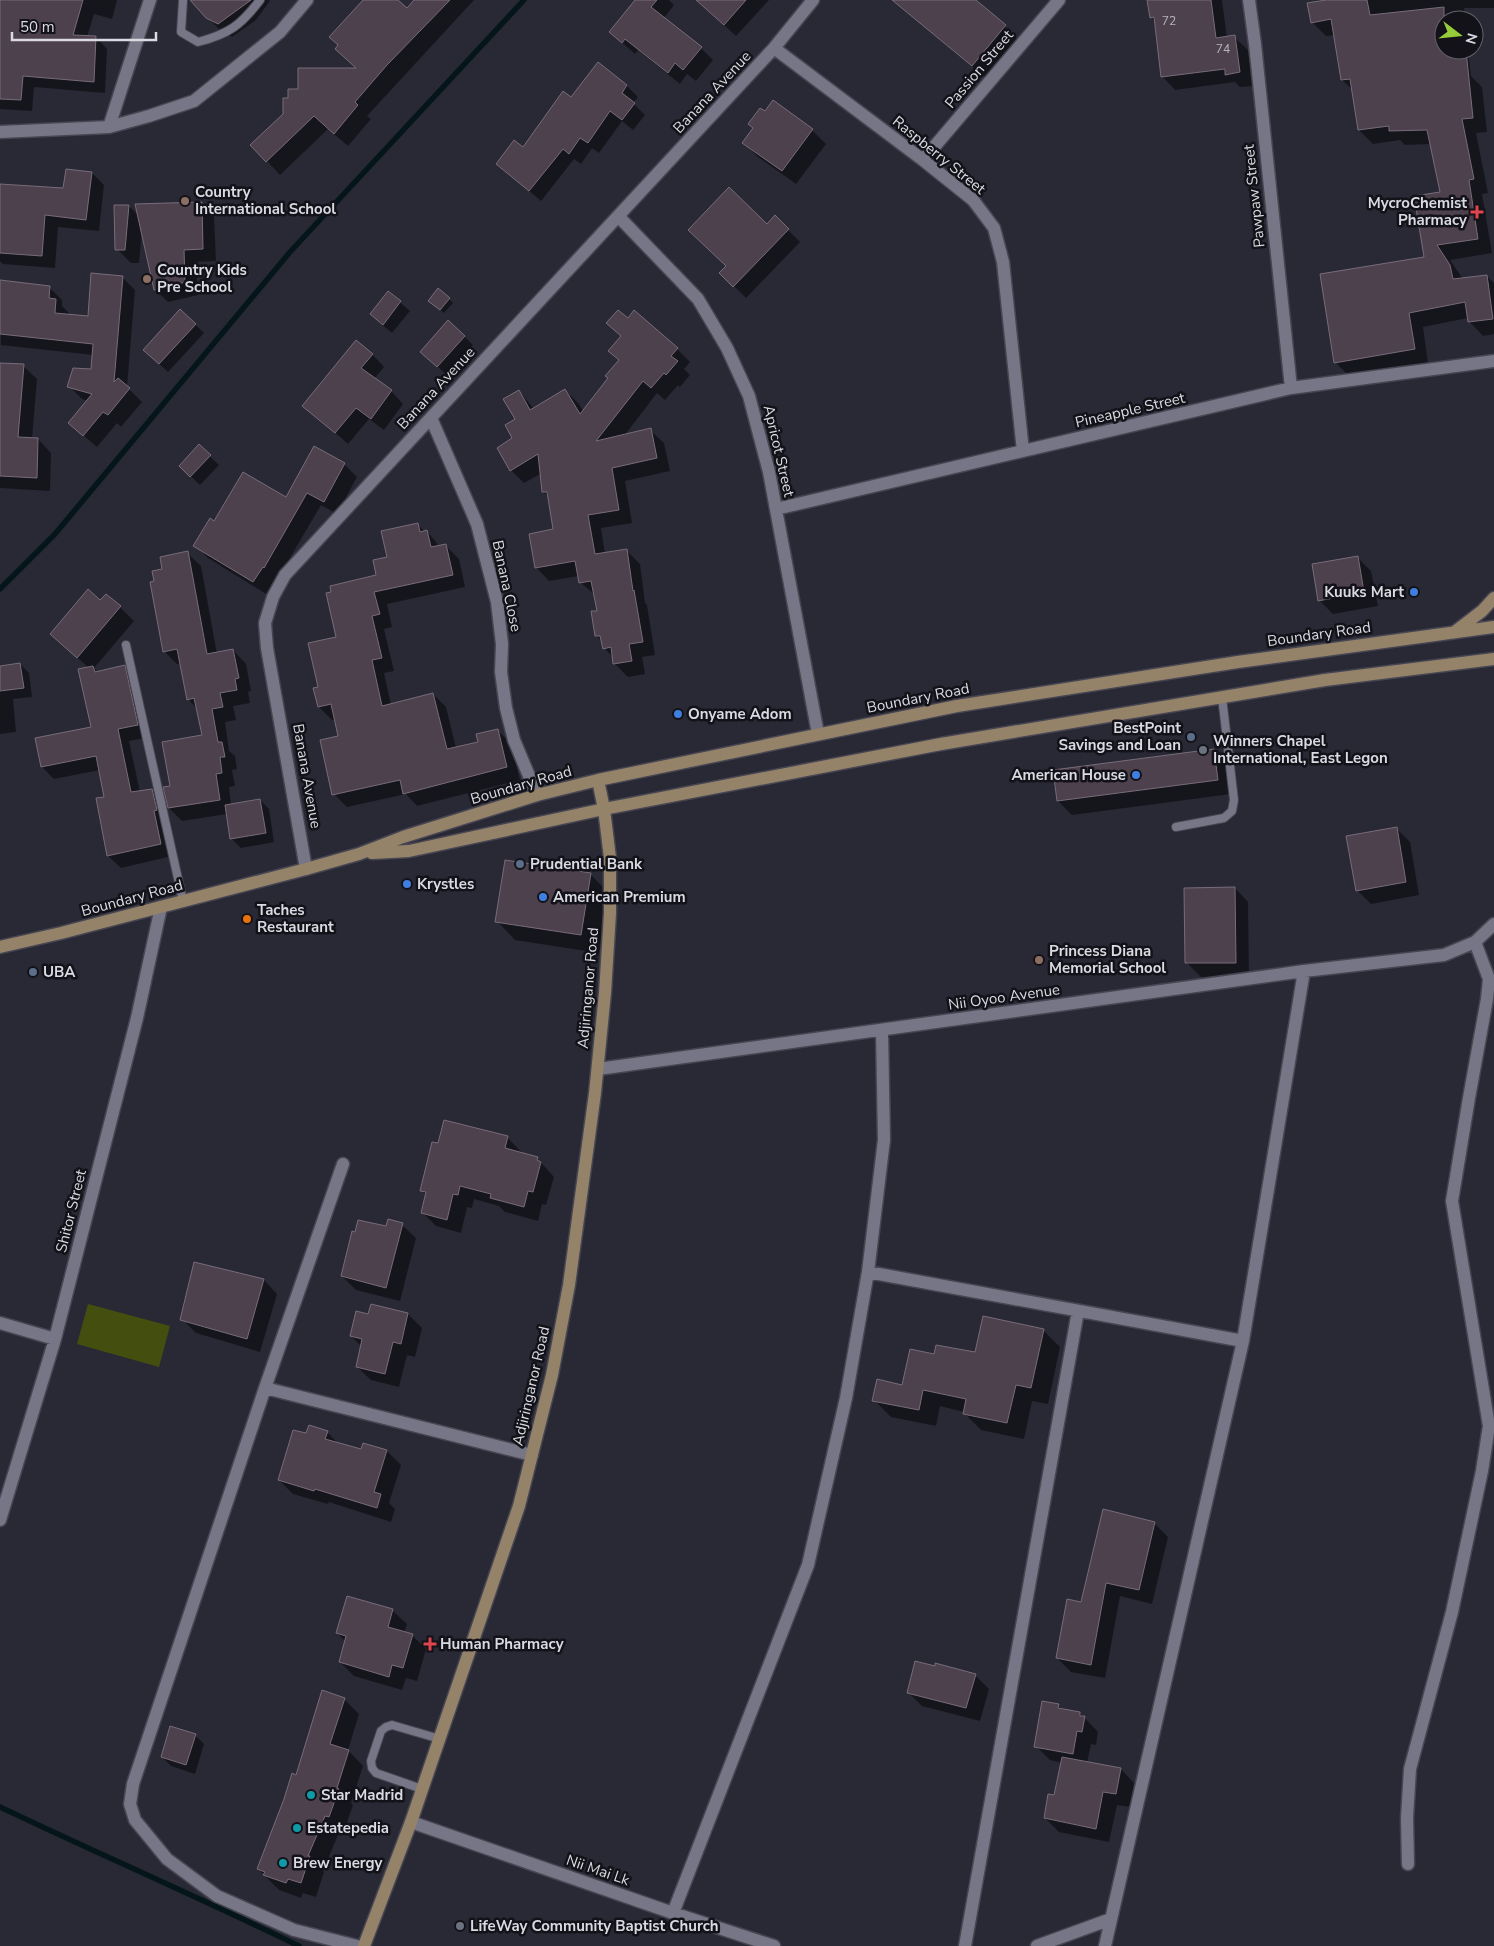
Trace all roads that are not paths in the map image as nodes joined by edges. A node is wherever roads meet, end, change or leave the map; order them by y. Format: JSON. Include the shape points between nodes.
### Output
{"nodes":[{"id":1,"x":150,"y":0,"type":"edge"},
{"id":2,"x":183,"y":0,"type":"edge"},
{"id":3,"x":260,"y":0,"type":"edge"},
{"id":4,"x":306,"y":0,"type":"edge"},
{"id":5,"x":813,"y":0,"type":"edge"},
{"id":6,"x":1060,"y":0,"type":"edge"},
{"id":7,"x":1249,"y":0,"type":"edge"},
{"id":8,"x":774,"y":48,"type":"junction"},
{"id":9,"x":109,"y":127,"type":"junction"},
{"id":10,"x":0,"y":132,"type":"edge"},
{"id":11,"x":923,"y":160,"type":"junction"},
{"id":12,"x":618,"y":216,"type":"junction"},
{"id":13,"x":1494,"y":361,"type":"edge"},
{"id":14,"x":1291,"y":388,"type":"junction"},
{"id":15,"x":431,"y":418,"type":"junction"},
{"id":16,"x":1023,"y":451,"type":"junction"},
{"id":17,"x":776,"y":509,"type":"junction"},
{"id":18,"x":1494,"y":598,"type":"edge"},
{"id":19,"x":1494,"y":627,"type":"edge"},
{"id":20,"x":1456,"y":631,"type":"junction"},
{"id":21,"x":126,"y":644,"type":"dead end"},
{"id":22,"x":1494,"y":658,"type":"edge"},
{"id":23,"x":1222,"y":697,"type":"junction"},
{"id":24,"x":818,"y":734,"type":"junction"},
{"id":25,"x":598,"y":780,"type":"junction"},
{"id":26,"x":538,"y":795,"type":"junction"},
{"id":27,"x":604,"y":809,"type":"junction"},
{"id":28,"x":1176,"y":827,"type":"dead end"},
{"id":29,"x":360,"y":854,"type":"junction"},
{"id":30,"x":306,"y":869,"type":"junction"},
{"id":31,"x":183,"y":901,"type":"junction"},
{"id":32,"x":160,"y":907,"type":"junction"},
{"id":33,"x":1494,"y":924,"type":"edge"},
{"id":34,"x":1475,"y":942,"type":"junction"},
{"id":35,"x":0,"y":947,"type":"edge"},
{"id":36,"x":1304,"y":971,"type":"junction"},
{"id":37,"x":1491,"y":979,"type":"edge"},
{"id":38,"x":882,"y":1031,"type":"junction"},
{"id":39,"x":598,"y":1069,"type":"junction"},
{"id":40,"x":343,"y":1164,"type":"dead end"},
{"id":41,"x":868,"y":1272,"type":"junction"},
{"id":42,"x":1078,"y":1310,"type":"junction"},
{"id":43,"x":0,"y":1323,"type":"edge"},
{"id":44,"x":55,"y":1340,"type":"junction"},
{"id":45,"x":1243,"y":1341,"type":"junction"},
{"id":46,"x":264,"y":1388,"type":"junction"},
{"id":47,"x":532,"y":1455,"type":"junction"},
{"id":48,"x":0,"y":1520,"type":"edge"},
{"id":49,"x":440,"y":1738,"type":"junction"},
{"id":50,"x":422,"y":1789,"type":"junction"},
{"id":51,"x":411,"y":1822,"type":"junction"},
{"id":52,"x":1408,"y":1864,"type":"dead end"},
{"id":53,"x":673,"y":1913,"type":"junction"},
{"id":54,"x":1111,"y":1919,"type":"junction"},
{"id":55,"x":357,"y":1946,"type":"edge"},
{"id":56,"x":364,"y":1946,"type":"edge"},
{"id":57,"x":774,"y":1946,"type":"edge"},
{"id":58,"x":965,"y":1946,"type":"edge"},
{"id":59,"x":1038,"y":1946,"type":"edge"},
{"id":60,"x":1105,"y":1946,"type":"edge"}],
"edges":[{"from":1,"to":9,"type":"street"},
{"from":2,"to":3,"type":"lane","via":[[180,32],[198,42],[220,36],[245,20]]},
{"from":4,"to":9,"type":"street","via":[[280,32],[194,101]]},
{"from":5,"to":8,"type":"street","name":"Banana Avenue"},
{"from":6,"to":11,"type":"street","name":"Passion Street"},
{"from":7,"to":14,"type":"street","name":"Pawpaw Street"},
{"from":8,"to":11,"type":"street","name":"Raspberry Street"},
{"from":8,"to":12,"type":"street","name":"Banana Avenue"},
{"from":9,"to":10,"type":"street"},
{"from":11,"to":16,"type":"street","name":"Raspberry Street","via":[[972,200],[994,228],[1002,262]]},
{"from":12,"to":15,"type":"street","name":"Banana Avenue"},
{"from":12,"to":17,"type":"street","name":"Apricot Street","via":[[698,299],[727,348],[749,396]]},
{"from":13,"to":14,"type":"street","name":"Pineapple Street"},
{"from":14,"to":16,"type":"street","name":"Pineapple Street"},
{"from":15,"to":26,"type":"street","name":"Banana Close","via":[[477,524],[497,602],[506,708],[514,740]]},
{"from":15,"to":30,"type":"street","name":"Banana Avenue","via":[[285,575],[273,597],[265,623]]},
{"from":16,"to":17,"type":"street","name":"Pineapple Street"},
{"from":17,"to":24,"type":"street","name":"Apricot Street"},
{"from":18,"to":20,"type":"main road"},
{"from":19,"to":20,"type":"main road","name":"Boundary Road"},
{"from":20,"to":24,"type":"main road","name":"Boundary Road","via":[[957,706]]},
{"from":21,"to":31,"type":"lane"},
{"from":22,"to":23,"type":"main road","name":"Boundary Road"},
{"from":23,"to":27,"type":"main road","name":"Boundary Road","via":[[941,744]]},
{"from":23,"to":28,"type":"lane","via":[[1234,800],[1232,811],[1224,818]]},
{"from":24,"to":25,"type":"main road","name":"Boundary Road"},
{"from":25,"to":26,"type":"main road","name":"Boundary Road"},
{"from":25,"to":27,"type":"main road","name":"Adjiringanor Road"},
{"from":26,"to":29,"type":"main road","name":"Boundary Road","via":[[403,837]]},
{"from":27,"to":29,"type":"main road","name":"Boundary Road","via":[[408,851]]},
{"from":27,"to":39,"type":"main road","name":"Adjiringanor Road","via":[[610,858],[610,913]]},
{"from":29,"to":30,"type":"main road","name":"Boundary Road"},
{"from":30,"to":31,"type":"main road","name":"Boundary Road"},
{"from":31,"to":32,"type":"main road","name":"Boundary Road"},
{"from":32,"to":35,"type":"main road","name":"Boundary Road"},
{"from":32,"to":44,"type":"street","name":"Shitor Street","via":[[137,1018]]},
{"from":33,"to":34,"type":"street","name":"Nii Oyoo Avenue"},
{"from":34,"to":36,"type":"street","name":"Nii Oyoo Avenue","via":[[1444,955]]},
{"from":34,"to":37,"type":"street"},
{"from":36,"to":38,"type":"street","name":"Nii Oyoo Avenue"},
{"from":36,"to":45,"type":"street"},
{"from":37,"to":52,"type":"street","via":[[1452,1201],[1489,1426],[1452,1612],[1410,1770]]},
{"from":38,"to":39,"type":"street","name":"Nii Oyoo Avenue"},
{"from":38,"to":41,"type":"street","via":[[884,1140]]},
{"from":39,"to":47,"type":"main road","name":"Adjiringanor Road","via":[[569,1284],[552,1375]]},
{"from":40,"to":46,"type":"street"},
{"from":41,"to":42,"type":"street"},
{"from":41,"to":53,"type":"street","via":[[846,1398],[808,1565]]},
{"from":42,"to":45,"type":"street"},
{"from":42,"to":58,"type":"street"},
{"from":43,"to":44,"type":"street"},
{"from":44,"to":48,"type":"street","name":"Shitor Street"},
{"from":45,"to":54,"type":"street"},
{"from":46,"to":47,"type":"street"},
{"from":46,"to":55,"type":"street","via":[[133,1784],[130,1804],[135,1820],[167,1859],[217,1896],[294,1930]]},
{"from":47,"to":49,"type":"main road","name":"Adjiringanor Road","via":[[519,1506]]},
{"from":49,"to":50,"type":"main road","name":"Adjiringanor Road"},
{"from":49,"to":50,"type":"lane","via":[[392,1725],[381,1731],[371,1761],[372,1768],[376,1773]]},
{"from":50,"to":51,"type":"main road","name":"Adjiringanor Road"},
{"from":51,"to":53,"type":"street","name":"Nii Mai Lk"},
{"from":51,"to":56,"type":"main road","name":"Adjiringanor Road"},
{"from":53,"to":57,"type":"street","name":"Nii Mai Lk"},
{"from":54,"to":59,"type":"street"},
{"from":54,"to":60,"type":"street"}]}
